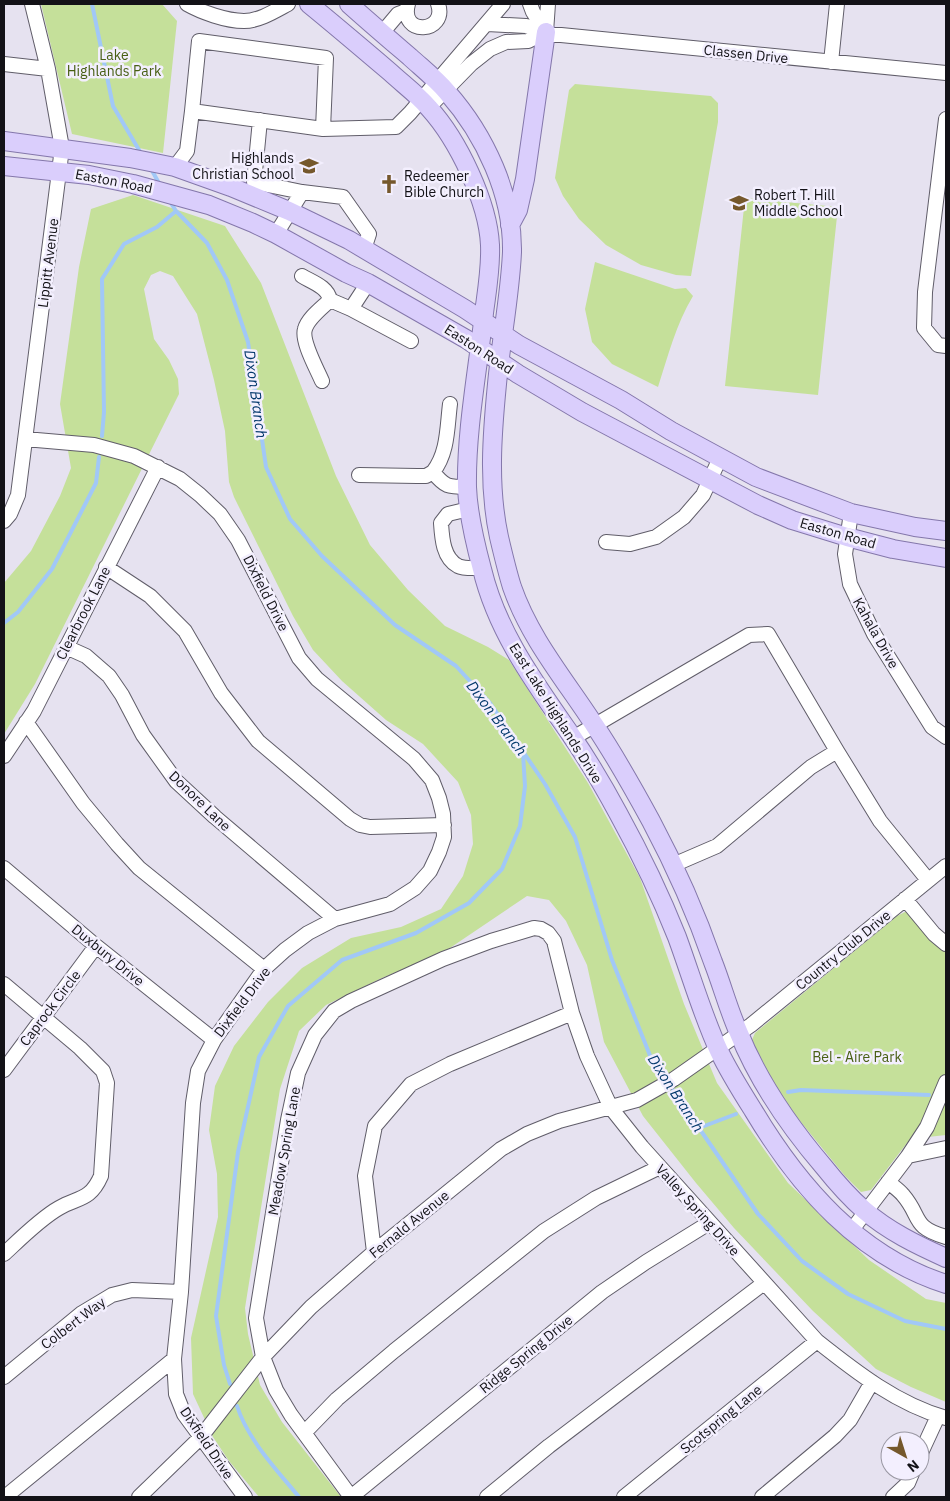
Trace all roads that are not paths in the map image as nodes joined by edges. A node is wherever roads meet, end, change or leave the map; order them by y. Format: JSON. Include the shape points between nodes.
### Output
{"nodes":[{"id":1,"x":32,"y":4,"type":"edge"},
{"id":2,"x":186,"y":4,"type":"edge"},
{"id":3,"x":288,"y":4,"type":"edge"},
{"id":4,"x":308,"y":4,"type":"edge"},
{"id":5,"x":349,"y":4,"type":"edge"},
{"id":6,"x":438,"y":4,"type":"edge"},
{"id":7,"x":503,"y":4,"type":"edge"},
{"id":8,"x":530,"y":4,"type":"edge"},
{"id":9,"x":548,"y":4,"type":"edge"},
{"id":10,"x":836,"y":4,"type":"edge"},
{"id":11,"x":407,"y":8,"type":"edge"},
{"id":12,"x":487,"y":24,"type":"junction"},
{"id":13,"x":546,"y":32,"type":"junction"},
{"id":14,"x":382,"y":33,"type":"junction"},
{"id":15,"x":831,"y":62,"type":"junction"},
{"id":16,"x":4,"y":64,"type":"edge"},
{"id":17,"x":48,"y":69,"type":"junction"},
{"id":18,"x":946,"y":73,"type":"edge"},
{"id":19,"x":442,"y":86,"type":"junction"},
{"id":20,"x":425,"y":103,"type":"junction"},
{"id":21,"x":192,"y":111,"type":"junction"},
{"id":22,"x":946,"y":119,"type":"edge"},
{"id":23,"x":260,"y":120,"type":"junction"},
{"id":24,"x":323,"y":129,"type":"junction"},
{"id":25,"x":4,"y":141,"type":"edge"},
{"id":26,"x":62,"y":148,"type":"junction"},
{"id":27,"x":4,"y":166,"type":"edge"},
{"id":28,"x":175,"y":168,"type":"junction"},
{"id":29,"x":60,"y":172,"type":"junction"},
{"id":30,"x":302,"y":192,"type":"junction"},
{"id":31,"x":289,"y":212,"type":"junction"},
{"id":32,"x":510,"y":225,"type":"junction"},
{"id":33,"x":276,"y":234,"type":"junction"},
{"id":34,"x":364,"y":249,"type":"junction"},
{"id":35,"x":302,"y":276,"type":"dead end"},
{"id":36,"x":368,"y":283,"type":"junction"},
{"id":37,"x":330,"y":300,"type":"junction"},
{"id":38,"x":351,"y":309,"type":"junction"},
{"id":39,"x":483,"y":321,"type":"junction"},
{"id":40,"x":502,"y":334,"type":"junction"},
{"id":41,"x":410,"y":341,"type":"dead end"},
{"id":42,"x":946,"y":346,"type":"edge"},
{"id":43,"x":480,"y":349,"type":"junction"},
{"id":44,"x":499,"y":362,"type":"junction"},
{"id":45,"x":322,"y":381,"type":"dead end"},
{"id":46,"x":450,"y":404,"type":"dead end"},
{"id":47,"x":25,"y":439,"type":"junction"},
{"id":48,"x":720,"y":458,"type":"junction"},
{"id":49,"x":158,"y":467,"type":"junction"},
{"id":50,"x":433,"y":472,"type":"junction"},
{"id":51,"x":360,"y":475,"type":"dead end"},
{"id":52,"x":710,"y":481,"type":"junction"},
{"id":53,"x":467,"y":487,"type":"junction"},
{"id":54,"x":469,"y":509,"type":"junction"},
{"id":55,"x":851,"y":513,"type":"junction"},
{"id":56,"x":4,"y":521,"type":"edge"},
{"id":57,"x":946,"y":531,"type":"edge"},
{"id":58,"x":847,"y":537,"type":"junction"},
{"id":59,"x":606,"y":542,"type":"dead end"},
{"id":60,"x":946,"y":558,"type":"edge"},
{"id":61,"x":106,"y":567,"type":"junction"},
{"id":62,"x":481,"y":568,"type":"junction"},
{"id":63,"x":66,"y":647,"type":"junction"},
{"id":64,"x":26,"y":722,"type":"junction"},
{"id":65,"x":595,"y":725,"type":"junction"},
{"id":66,"x":946,"y":737,"type":"edge"},
{"id":67,"x":573,"y":738,"type":"junction"},
{"id":68,"x":837,"y":751,"type":"junction"},
{"id":69,"x":4,"y":756,"type":"edge"},
{"id":70,"x":444,"y":825,"type":"junction"},
{"id":71,"x":673,"y":865,"type":"junction"},
{"id":72,"x":946,"y":866,"type":"edge"},
{"id":73,"x":4,"y":868,"type":"edge"},
{"id":74,"x":928,"y":880,"type":"junction"},
{"id":75,"x":905,"y":899,"type":"junction"},
{"id":76,"x":335,"y":919,"type":"junction"},
{"id":77,"x":541,"y":929,"type":"joint"},
{"id":78,"x":946,"y":944,"type":"edge"},
{"id":79,"x":96,"y":946,"type":"junction"},
{"id":80,"x":264,"y":969,"type":"junction"},
{"id":81,"x":4,"y":984,"type":"edge"},
{"id":82,"x":572,"y":1013,"type":"junction"},
{"id":83,"x":44,"y":1016,"type":"junction"},
{"id":84,"x":739,"y":1034,"type":"junction"},
{"id":85,"x":214,"y":1040,"type":"junction"},
{"id":86,"x":718,"y":1049,"type":"junction"},
{"id":87,"x":4,"y":1070,"type":"edge"},
{"id":88,"x":946,"y":1082,"type":"edge"},
{"id":89,"x":611,"y":1108,"type":"junction"},
{"id":90,"x":946,"y":1148,"type":"edge"},
{"id":91,"x":908,"y":1156,"type":"junction"},
{"id":92,"x":660,"y":1167,"type":"junction"},
{"id":93,"x":888,"y":1182,"type":"junction"},
{"id":94,"x":866,"y":1212,"type":"junction"},
{"id":95,"x":709,"y":1223,"type":"junction"},
{"id":96,"x":850,"y":1231,"type":"junction"},
{"id":97,"x":946,"y":1236,"type":"edge"},
{"id":98,"x":374,"y":1252,"type":"junction"},
{"id":99,"x":4,"y":1254,"type":"edge"},
{"id":100,"x":946,"y":1258,"type":"edge"},
{"id":101,"x":764,"y":1283,"type":"junction"},
{"id":102,"x":946,"y":1284,"type":"edge"},
{"id":103,"x":181,"y":1292,"type":"junction"},
{"id":104,"x":817,"y":1341,"type":"junction"},
{"id":105,"x":263,"y":1357,"type":"junction"},
{"id":106,"x":174,"y":1359,"type":"junction"},
{"id":107,"x":4,"y":1377,"type":"edge"},
{"id":108,"x":872,"y":1382,"type":"junction"},
{"id":109,"x":942,"y":1417,"type":"edge"},
{"id":110,"x":304,"y":1433,"type":"junction"},
{"id":111,"x":200,"y":1438,"type":"junction"},
{"id":112,"x":930,"y":1438,"type":"edge"},
{"id":113,"x":908,"y":1481,"type":"edge"},
{"id":114,"x":4,"y":1497,"type":"edge"},
{"id":115,"x":139,"y":1497,"type":"edge"},
{"id":116,"x":246,"y":1497,"type":"edge"},
{"id":117,"x":351,"y":1497,"type":"edge"},
{"id":118,"x":487,"y":1497,"type":"edge"},
{"id":119,"x":624,"y":1497,"type":"edge"},
{"id":120,"x":762,"y":1497,"type":"edge"},
{"id":121,"x":893,"y":1497,"type":"edge"}],
"edges":[{"from":1,"to":17,"type":"street","name":"Lippitt Avenue"},
{"from":2,"to":3,"type":"street","via":[[214,16],[244,22]]},
{"from":4,"to":20,"type":"main road","name":"East Lake Highlands Drive"},
{"from":5,"to":14,"type":"main road","name":"East Lake Highlands Drive"},
{"from":6,"to":11,"type":"street","via":[[439,17],[428,27],[413,25],[408,19]]},
{"from":7,"to":12,"type":"street"},
{"from":8,"to":13,"type":"street"},
{"from":9,"to":13,"type":"street"},
{"from":10,"to":15,"type":"street"},
{"from":11,"to":14,"type":"street"},
{"from":12,"to":13,"type":"street","name":"Classen Drive","via":[[526,26]]},
{"from":12,"to":19,"type":"street"},
{"from":13,"to":15,"type":"street","name":"Classen Drive"},
{"from":13,"to":19,"type":"street","via":[[528,41],[506,42],[490,49]]},
{"from":13,"to":32,"type":"main road","via":[[525,179],[518,210]]},
{"from":14,"to":19,"type":"main road","name":"East Lake Highlands Drive"},
{"from":15,"to":18,"type":"street","name":"Classen Drive"},
{"from":16,"to":17,"type":"street"},
{"from":17,"to":26,"type":"street","name":"Lippitt Avenue"},
{"from":19,"to":20,"type":"street"},
{"from":19,"to":32,"type":"main road","name":"East Lake Highlands Drive","via":[[471,122],[485,150],[507,205]]},
{"from":20,"to":24,"type":"street","via":[[396,127]]},
{"from":20,"to":39,"type":"main road","name":"East Lake Highlands Drive","via":[[463,156],[488,224],[489,282]]},
{"from":21,"to":23,"type":"street"},
{"from":21,"to":24,"type":"street","via":[[200,41],[326,58]]},
{"from":21,"to":28,"type":"street","via":[[187,151]]},
{"from":22,"to":42,"type":"street","via":[[925,292],[924,328],[938,345]]},
{"from":23,"to":24,"type":"street"},
{"from":23,"to":30,"type":"street","via":[[254,182]]},
{"from":25,"to":26,"type":"main road","name":"Easton Road"},
{"from":26,"to":28,"type":"main road","name":"Easton Road"},
{"from":26,"to":29,"type":"street","name":"Lippitt Avenue"},
{"from":27,"to":29,"type":"main road","name":"Easton Road"},
{"from":28,"to":31,"type":"main road","name":"Easton Road"},
{"from":29,"to":33,"type":"main road","name":"Easton Road","via":[[89,175],[174,194],[253,222]]},
{"from":29,"to":47,"type":"street","name":"Lippitt Avenue"},
{"from":30,"to":31,"type":"street"},
{"from":30,"to":34,"type":"street","via":[[343,197],[369,234]]},
{"from":31,"to":33,"type":"street"},
{"from":31,"to":34,"type":"main road","name":"Easton Road"},
{"from":32,"to":40,"type":"main road","name":"East Lake Highlands Drive","via":[[512,249]]},
{"from":33,"to":36,"type":"main road","name":"Easton Road"},
{"from":34,"to":39,"type":"main road","name":"Easton Road"},
{"from":35,"to":37,"type":"street","via":[[325,290]]},
{"from":36,"to":38,"type":"street"},
{"from":36,"to":43,"type":"main road","name":"Easton Road"},
{"from":37,"to":38,"type":"street"},
{"from":37,"to":45,"type":"street","via":[[310,321],[304,338]]},
{"from":38,"to":41,"type":"street"},
{"from":39,"to":40,"type":"main road","name":"Easton Road"},
{"from":39,"to":43,"type":"main road","name":"East Lake Highlands Drive"},
{"from":40,"to":44,"type":"main road","name":"East Lake Highlands Drive"},
{"from":40,"to":48,"type":"main road","name":"Easton Road"},
{"from":43,"to":44,"type":"main road","name":"Easton Road"},
{"from":43,"to":53,"type":"main road","name":"East Lake Highlands Drive"},
{"from":44,"to":52,"type":"main road","name":"Easton Road","via":[[582,412]]},
{"from":44,"to":65,"type":"main road","name":"East Lake Highlands Drive","via":[[492,481],[494,510],[512,587],[540,644]]},
{"from":46,"to":50,"type":"street","via":[[444,455]]},
{"from":47,"to":49,"type":"street","name":"Dixfield Drive","via":[[94,445],[134,456]]},
{"from":47,"to":56,"type":"street","name":"Lippitt Avenue","via":[[18,495]]},
{"from":48,"to":52,"type":"street"},
{"from":48,"to":55,"type":"main road","name":"Easton Road","via":[[773,485]]},
{"from":49,"to":61,"type":"street","name":"Clearbrook Lane"},
{"from":49,"to":70,"type":"street","name":"Dixfield Drive","via":[[200,494],[220,514],[252,565],[299,658],[317,679],[414,759],[432,780]]},
{"from":50,"to":51,"type":"street","via":[[426,476]]},
{"from":50,"to":53,"type":"street","via":[[445,485]]},
{"from":52,"to":58,"type":"main road","name":"Easton Road","via":[[792,520]]},
{"from":52,"to":59,"type":"street","via":[[703,495],[684,517],[656,537],[630,544]]},
{"from":53,"to":54,"type":"main road","name":"East Lake Highlands Drive"},
{"from":54,"to":62,"type":"main road","name":"East Lake Highlands Drive"},
{"from":54,"to":62,"type":"street","via":[[448,514],[441,523],[442,543],[449,558],[458,566]]},
{"from":55,"to":57,"type":"main road","name":"Easton Road","via":[[915,528]]},
{"from":55,"to":58,"type":"street","name":"Kahala Drive"},
{"from":58,"to":60,"type":"main road","name":"Easton Road"},
{"from":58,"to":66,"type":"street","name":"Kahala Drive","via":[[845,554],[850,584],[874,634],[932,727]]},
{"from":61,"to":63,"type":"street","name":"Clearbrook Lane"},
{"from":61,"to":70,"type":"street","via":[[150,596],[185,631],[221,693],[258,741],[350,819],[370,827]]},
{"from":62,"to":67,"type":"main road","name":"East Lake Highlands Drive","via":[[515,651]]},
{"from":63,"to":64,"type":"street","name":"Clearbrook Lane"},
{"from":63,"to":76,"type":"street","name":"Donore Lane","via":[[86,656],[109,676],[142,735],[176,781]]},
{"from":64,"to":69,"type":"street","name":"Clearbrook Lane"},
{"from":64,"to":80,"type":"street","via":[[83,803],[139,868]]},
{"from":65,"to":67,"type":"street"},
{"from":65,"to":68,"type":"street","via":[[749,635],[768,634]]},
{"from":65,"to":71,"type":"main road","name":"East Lake Highlands Drive","via":[[626,775]]},
{"from":67,"to":86,"type":"main road","name":"East Lake Highlands Drive","via":[[617,811],[659,894]]},
{"from":68,"to":71,"type":"street","via":[[811,767],[717,846]]},
{"from":68,"to":74,"type":"street","via":[[880,821]]},
{"from":70,"to":76,"type":"street","name":"Dixfield Drive","via":[[439,852],[430,871],[415,888],[390,904]]},
{"from":71,"to":84,"type":"main road","name":"East Lake Highlands Drive"},
{"from":72,"to":74,"type":"street","name":"Country Club Drive"},
{"from":73,"to":79,"type":"street","name":"Duxbury Drive"},
{"from":74,"to":75,"type":"street","name":"Country Club Drive"},
{"from":75,"to":78,"type":"street"},
{"from":75,"to":84,"type":"street","name":"Country Club Drive"},
{"from":76,"to":80,"type":"street","name":"Dixfield Drive","via":[[308,933]]},
{"from":77,"to":82,"type":"street","name":"Valley Spring Drive","via":[[554,940]]},
{"from":77,"to":105,"type":"street","name":"Meadow Spring Lane","via":[[534,928],[491,941],[443,959],[351,1002],[334,1011],[315,1035],[298,1073],[288,1120],[256,1318]]},
{"from":79,"to":83,"type":"street","name":"Caprock Circle"},
{"from":79,"to":85,"type":"street","name":"Duxbury Drive"},
{"from":80,"to":85,"type":"street","name":"Dixfield Drive"},
{"from":81,"to":83,"type":"street"},
{"from":82,"to":89,"type":"street","name":"Valley Spring Drive"},
{"from":82,"to":98,"type":"street","via":[[450,1064],[411,1084],[375,1126],[365,1176]]},
{"from":83,"to":87,"type":"street","name":"Caprock Circle"},
{"from":83,"to":99,"type":"street","via":[[103,1071],[107,1083],[101,1176],[96,1188],[82,1199],[59,1208]]},
{"from":84,"to":86,"type":"street","name":"Fernald Avenue"},
{"from":84,"to":94,"type":"main road","name":"East Lake Highlands Drive","via":[[770,1094],[789,1122],[835,1180]]},
{"from":85,"to":103,"type":"street","name":"Dixfield Drive","via":[[198,1071],[193,1103]]},
{"from":86,"to":89,"type":"street","name":"Fernald Avenue","via":[[656,1090]]},
{"from":86,"to":96,"type":"main road","name":"East Lake Highlands Drive","via":[[731,1075],[790,1166],[826,1209]]},
{"from":88,"to":91,"type":"street","via":[[927,1126]]},
{"from":89,"to":92,"type":"street","name":"Valley Spring Drive"},
{"from":89,"to":98,"type":"street","name":"Fernald Avenue","via":[[559,1121],[501,1149]]},
{"from":90,"to":91,"type":"street"},
{"from":91,"to":93,"type":"street"},
{"from":92,"to":95,"type":"street","name":"Valley Spring Drive"},
{"from":92,"to":110,"type":"street","via":[[596,1198],[544,1231],[387,1357]]},
{"from":93,"to":94,"type":"street"},
{"from":93,"to":97,"type":"street","via":[[903,1195],[923,1227]]},
{"from":94,"to":96,"type":"street"},
{"from":94,"to":100,"type":"main road","name":"East Lake Highlands Drive","via":[[905,1239]]},
{"from":95,"to":101,"type":"street","name":"Valley Spring Drive"},
{"from":95,"to":117,"type":"street","name":"Ridge Spring Drive","via":[[602,1292]]},
{"from":96,"to":102,"type":"main road","name":"East Lake Highlands Drive","via":[[900,1265]]},
{"from":98,"to":105,"type":"street","name":"Fernald Avenue","via":[[311,1306]]},
{"from":101,"to":104,"type":"street","name":"Valley Spring Drive"},
{"from":101,"to":118,"type":"street"},
{"from":103,"to":106,"type":"street","name":"Dixfield Drive"},
{"from":103,"to":107,"type":"street","name":"Colbert Way","via":[[132,1290],[112,1295],[82,1313]]},
{"from":104,"to":108,"type":"street","name":"Valley Spring Drive"},
{"from":104,"to":119,"type":"street","name":"Scotspring Lane"},
{"from":105,"to":110,"type":"street","name":"Meadow Spring Lane","via":[[276,1390]]},
{"from":105,"to":111,"type":"street","name":"Fernald Avenue"},
{"from":106,"to":111,"type":"street","name":"Dixfield Drive","via":[[176,1394],[184,1414]]},
{"from":106,"to":114,"type":"street"},
{"from":108,"to":109,"type":"street","name":"Valley Spring Drive","via":[[898,1398]]},
{"from":108,"to":120,"type":"street","via":[[850,1420],[835,1436]]},
{"from":109,"to":112,"type":"street"},
{"from":110,"to":117,"type":"street","name":"Meadow Spring Lane"},
{"from":111,"to":115,"type":"street","name":"Fernald Avenue"},
{"from":111,"to":116,"type":"street","name":"Dixfield Drive"},
{"from":113,"to":121,"type":"street"}]}
